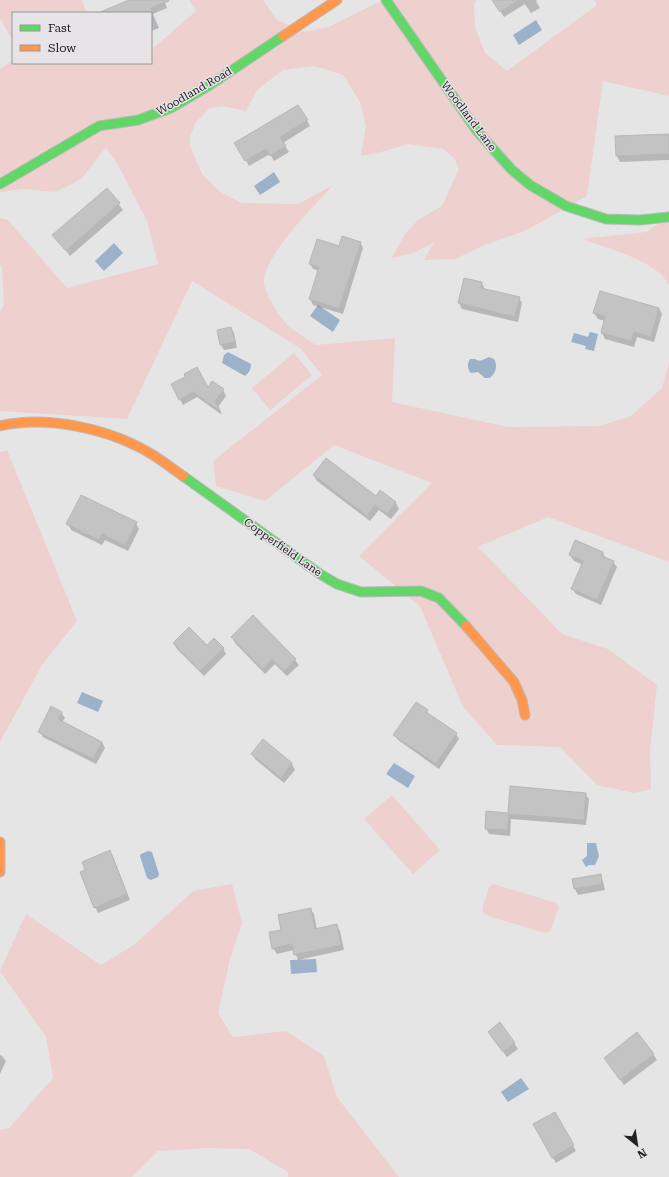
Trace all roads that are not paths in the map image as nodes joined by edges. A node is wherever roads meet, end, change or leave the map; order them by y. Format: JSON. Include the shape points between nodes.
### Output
{"nodes":[{"id":1,"x":337,"y":0,"type":"edge"},
{"id":2,"x":386,"y":0,"type":"edge"},
{"id":3,"x":0,"y":184,"type":"edge"},
{"id":4,"x":669,"y":217,"type":"edge"},
{"id":5,"x":0,"y":426,"type":"edge"},
{"id":6,"x":525,"y":715,"type":"dead end"},
{"id":7,"x":0,"y":842,"type":"edge"},
{"id":8,"x":0,"y":872,"type":"edge"}],
"edges":[{"from":1,"to":3,"type":"street","name":"Woodland Road","via":[[171,108],[138,120],[99,126]]},
{"from":2,"to":4,"type":"street","name":"Woodland Lane","via":[[478,131],[512,170],[530,185],[566,206],[606,219],[640,220]]},
{"from":5,"to":6,"type":"street","name":"Copperfield Lane","via":[[41,422],[75,425],[137,446],[337,584],[360,592],[422,591],[439,598],[514,682]]},
{"from":7,"to":8,"type":"street"}]}
